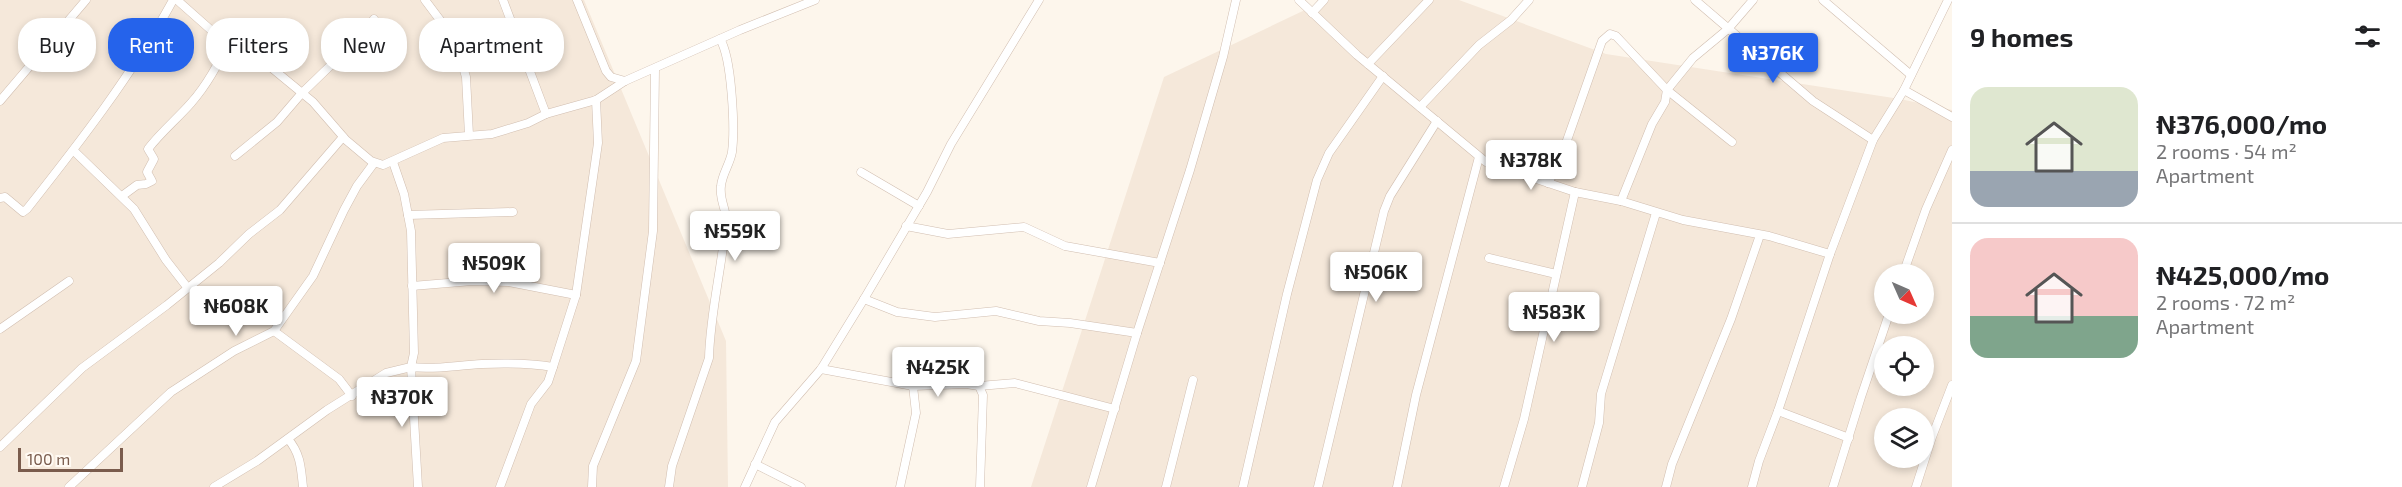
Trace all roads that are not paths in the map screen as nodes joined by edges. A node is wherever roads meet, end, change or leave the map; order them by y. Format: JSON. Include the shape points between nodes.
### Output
{"nodes":[{"id":1,"x":86,"y":0,"type":"edge"},
{"id":2,"x":175,"y":0,"type":"edge"},
{"id":3,"x":424,"y":0,"type":"edge"},
{"id":4,"x":503,"y":0,"type":"edge"},
{"id":5,"x":577,"y":0,"type":"edge"},
{"id":6,"x":815,"y":0,"type":"edge"},
{"id":7,"x":1039,"y":0,"type":"edge"},
{"id":8,"x":1236,"y":0,"type":"edge"},
{"id":9,"x":1299,"y":0,"type":"edge"},
{"id":10,"x":1324,"y":0,"type":"edge"},
{"id":11,"x":1429,"y":0,"type":"edge"},
{"id":12,"x":1529,"y":0,"type":"edge"},
{"id":13,"x":1695,"y":0,"type":"edge"},
{"id":14,"x":1752,"y":0,"type":"edge"},
{"id":15,"x":1823,"y":0,"type":"edge"},
{"id":16,"x":1948,"y":0,"type":"edge"},
{"id":17,"x":1312,"y":13,"type":"junction"},
{"id":18,"x":206,"y":26,"type":"edge"},
{"id":19,"x":1728,"y":29,"type":"junction"},
{"id":20,"x":720,"y":39,"type":"junction"},
{"id":21,"x":1368,"y":64,"type":"junction"},
{"id":22,"x":655,"y":69,"type":"junction"},
{"id":23,"x":214,"y":72,"type":"edge"},
{"id":24,"x":276,"y":72,"type":"edge"},
{"id":25,"x":324,"y":72,"type":"edge"},
{"id":26,"x":1911,"y":75,"type":"junction"},
{"id":27,"x":1383,"y":76,"type":"junction"},
{"id":28,"x":625,"y":81,"type":"junction"},
{"id":29,"x":1667,"y":90,"type":"junction"},
{"id":30,"x":1904,"y":90,"type":"junction"},
{"id":31,"x":301,"y":94,"type":"junction"},
{"id":32,"x":596,"y":100,"type":"junction"},
{"id":33,"x":0,"y":101,"type":"edge"},
{"id":34,"x":1420,"y":107,"type":"junction"},
{"id":35,"x":546,"y":114,"type":"junction"},
{"id":36,"x":1952,"y":117,"type":"edge"},
{"id":37,"x":1437,"y":121,"type":"junction"},
{"id":38,"x":470,"y":135,"type":"junction"},
{"id":39,"x":343,"y":137,"type":"junction"},
{"id":40,"x":1873,"y":140,"type":"junction"},
{"id":41,"x":1732,"y":142,"type":"dead end"},
{"id":42,"x":1952,"y":150,"type":"edge"},
{"id":43,"x":74,"y":151,"type":"junction"},
{"id":44,"x":235,"y":156,"type":"dead end"},
{"id":45,"x":1479,"y":158,"type":"junction"},
{"id":46,"x":393,"y":162,"type":"junction"},
{"id":47,"x":374,"y":163,"type":"junction"},
{"id":48,"x":861,"y":172,"type":"dead end"},
{"id":49,"x":1548,"y":183,"type":"junction"},
{"id":50,"x":1575,"y":192,"type":"junction"},
{"id":51,"x":122,"y":196,"type":"junction"},
{"id":52,"x":0,"y":198,"type":"edge"},
{"id":53,"x":1621,"y":201,"type":"junction"},
{"id":54,"x":918,"y":206,"type":"junction"},
{"id":55,"x":513,"y":212,"type":"dead end"},
{"id":56,"x":1656,"y":213,"type":"junction"},
{"id":57,"x":408,"y":215,"type":"junction"},
{"id":58,"x":906,"y":226,"type":"junction"},
{"id":59,"x":1760,"y":235,"type":"junction"},
{"id":60,"x":1830,"y":254,"type":"junction"},
{"id":61,"x":1489,"y":258,"type":"dead end"},
{"id":62,"x":1160,"y":263,"type":"junction"},
{"id":63,"x":1907,"y":264,"type":"edge"},
{"id":64,"x":1556,"y":274,"type":"junction"},
{"id":65,"x":69,"y":281,"type":"dead end"},
{"id":66,"x":188,"y":286,"type":"junction"},
{"id":67,"x":412,"y":286,"type":"junction"},
{"id":68,"x":576,"y":294,"type":"junction"},
{"id":69,"x":864,"y":299,"type":"junction"},
{"id":70,"x":1886,"y":324,"type":"edge"},
{"id":71,"x":0,"y":329,"type":"edge"},
{"id":72,"x":274,"y":331,"type":"junction"},
{"id":73,"x":1137,"y":333,"type":"junction"},
{"id":74,"x":411,"y":367,"type":"junction"},
{"id":75,"x":553,"y":368,"type":"junction"},
{"id":76,"x":820,"y":369,"type":"junction"},
{"id":77,"x":1193,"y":380,"type":"dead end"},
{"id":78,"x":1952,"y":385,"type":"edge"},
{"id":79,"x":913,"y":386,"type":"junction"},
{"id":80,"x":978,"y":386,"type":"junction"},
{"id":81,"x":352,"y":396,"type":"junction"},
{"id":82,"x":1116,"y":409,"type":"junction"},
{"id":83,"x":1778,"y":411,"type":"junction"},
{"id":84,"x":1849,"y":438,"type":"junction"},
{"id":85,"x":288,"y":439,"type":"junction"},
{"id":86,"x":0,"y":447,"type":"edge"},
{"id":87,"x":755,"y":464,"type":"junction"},
{"id":88,"x":69,"y":487,"type":"edge"},
{"id":89,"x":214,"y":487,"type":"edge"},
{"id":90,"x":303,"y":487,"type":"edge"},
{"id":91,"x":418,"y":487,"type":"edge"},
{"id":92,"x":500,"y":487,"type":"edge"},
{"id":93,"x":592,"y":487,"type":"edge"},
{"id":94,"x":669,"y":487,"type":"edge"},
{"id":95,"x":745,"y":487,"type":"edge"},
{"id":96,"x":801,"y":487,"type":"edge"},
{"id":97,"x":900,"y":487,"type":"edge"},
{"id":98,"x":980,"y":487,"type":"edge"},
{"id":99,"x":1091,"y":487,"type":"edge"},
{"id":100,"x":1166,"y":487,"type":"edge"},
{"id":101,"x":1243,"y":487,"type":"edge"},
{"id":102,"x":1318,"y":487,"type":"edge"},
{"id":103,"x":1397,"y":487,"type":"edge"},
{"id":104,"x":1504,"y":487,"type":"edge"},
{"id":105,"x":1582,"y":487,"type":"edge"},
{"id":106,"x":1666,"y":487,"type":"edge"},
{"id":107,"x":1752,"y":487,"type":"edge"},
{"id":108,"x":1833,"y":487,"type":"edge"},
{"id":109,"x":1916,"y":487,"type":"edge"}],
"edges":[{"from":1,"to":33,"type":"street"},
{"from":2,"to":18,"type":"street"},
{"from":2,"to":43,"type":"street"},
{"from":3,"to":38,"type":"street","via":[[455,40],[466,77]]},
{"from":4,"to":35,"type":"street"},
{"from":5,"to":28,"type":"street","via":[[606,71]]},
{"from":6,"to":20,"type":"street"},
{"from":7,"to":54,"type":"street"},
{"from":8,"to":62,"type":"street","via":[[1218,77]]},
{"from":9,"to":17,"type":"street"},
{"from":10,"to":17,"type":"street"},
{"from":11,"to":21,"type":"street"},
{"from":12,"to":34,"type":"street"},
{"from":13,"to":19,"type":"street"},
{"from":14,"to":19,"type":"street"},
{"from":15,"to":26,"type":"street"},
{"from":16,"to":26,"type":"street"},
{"from":17,"to":21,"type":"street"},
{"from":19,"to":29,"type":"street","via":[[1693,58]]},
{"from":19,"to":40,"type":"street","via":[[1814,101]]},
{"from":20,"to":22,"type":"street"},
{"from":20,"to":94,"type":"street","via":[[726,49],[732,117],[732,151],[721,187],[727,214],[722,264],[710,358],[672,466]]},
{"from":21,"to":27,"type":"street"},
{"from":22,"to":28,"type":"street"},
{"from":22,"to":93,"type":"street","via":[[653,231],[636,361],[593,466]]},
{"from":23,"to":51,"type":"street","via":[[148,149],[154,159],[147,172],[152,181],[137,185]]},
{"from":24,"to":31,"type":"street"},
{"from":25,"to":31,"type":"street"},
{"from":26,"to":30,"type":"street"},
{"from":27,"to":34,"type":"street"},
{"from":27,"to":101,"type":"street","via":[[1329,153],[1317,180]]},
{"from":28,"to":32,"type":"street"},
{"from":29,"to":41,"type":"street"},
{"from":29,"to":49,"type":"street","via":[[1610,34],[1602,41],[1559,163]]},
{"from":29,"to":53,"type":"street"},
{"from":30,"to":36,"type":"street"},
{"from":30,"to":40,"type":"street"},
{"from":31,"to":39,"type":"street"},
{"from":31,"to":44,"type":"street","via":[[277,122]]},
{"from":32,"to":35,"type":"street"},
{"from":32,"to":68,"type":"street","via":[[598,142]]},
{"from":34,"to":37,"type":"street"},
{"from":35,"to":38,"type":"street","via":[[492,134]]},
{"from":37,"to":45,"type":"street"},
{"from":37,"to":102,"type":"street","via":[[1384,211]]},
{"from":38,"to":46,"type":"street","via":[[443,138]]},
{"from":39,"to":47,"type":"street"},
{"from":39,"to":66,"type":"street","via":[[280,210]]},
{"from":40,"to":60,"type":"street"},
{"from":42,"to":63,"type":"street"},
{"from":43,"to":51,"type":"street"},
{"from":43,"to":52,"type":"street","via":[[23,212],[5,197]]},
{"from":45,"to":49,"type":"street"},
{"from":45,"to":103,"type":"street","via":[[1416,395]]},
{"from":46,"to":47,"type":"street"},
{"from":46,"to":57,"type":"street"},
{"from":47,"to":72,"type":"street","via":[[344,210],[313,276]]},
{"from":48,"to":54,"type":"street"},
{"from":49,"to":50,"type":"street"},
{"from":50,"to":53,"type":"street"},
{"from":50,"to":64,"type":"street"},
{"from":51,"to":66,"type":"street"},
{"from":53,"to":56,"type":"street"},
{"from":54,"to":58,"type":"street"},
{"from":55,"to":57,"type":"street"},
{"from":56,"to":59,"type":"street"},
{"from":56,"to":105,"type":"street","via":[[1601,394],[1599,423]]},
{"from":57,"to":67,"type":"street"},
{"from":58,"to":62,"type":"street","via":[[948,234],[1024,227],[1065,246]]},
{"from":58,"to":69,"type":"street"},
{"from":59,"to":60,"type":"street"},
{"from":59,"to":106,"type":"street"},
{"from":60,"to":83,"type":"street"},
{"from":61,"to":64,"type":"street"},
{"from":62,"to":73,"type":"street"},
{"from":64,"to":104,"type":"street","via":[[1524,419]]},
{"from":65,"to":71,"type":"street"},
{"from":66,"to":86,"type":"street","via":[[82,368]]},
{"from":67,"to":68,"type":"street","via":[[509,282]]},
{"from":67,"to":74,"type":"street"},
{"from":68,"to":75,"type":"street"},
{"from":69,"to":73,"type":"street","via":[[897,312],[935,317],[996,311],[1039,321]]},
{"from":69,"to":76,"type":"street"},
{"from":70,"to":84,"type":"street"},
{"from":72,"to":81,"type":"street","via":[[339,379]]},
{"from":72,"to":88,"type":"street","via":[[234,351],[171,392]]},
{"from":73,"to":82,"type":"street"},
{"from":74,"to":75,"type":"street","via":[[528,363]]},
{"from":74,"to":81,"type":"street","via":[[386,373]]},
{"from":74,"to":91,"type":"street"},
{"from":75,"to":92,"type":"street","via":[[548,382],[531,404]]},
{"from":76,"to":79,"type":"street"},
{"from":76,"to":87,"type":"street","via":[[775,422]]},
{"from":77,"to":100,"type":"street"},
{"from":78,"to":109,"type":"street"},
{"from":79,"to":80,"type":"street"},
{"from":79,"to":97,"type":"street","via":[[916,413]]},
{"from":80,"to":82,"type":"street","via":[[1015,383]]},
{"from":80,"to":98,"type":"street","via":[[983,395]]},
{"from":81,"to":85,"type":"street"},
{"from":82,"to":99,"type":"street"},
{"from":83,"to":84,"type":"street"},
{"from":83,"to":107,"type":"street"},
{"from":84,"to":108,"type":"street"},
{"from":85,"to":89,"type":"street"},
{"from":85,"to":90,"type":"street","via":[[301,462]]},
{"from":87,"to":95,"type":"street"},
{"from":87,"to":96,"type":"street"}]}
